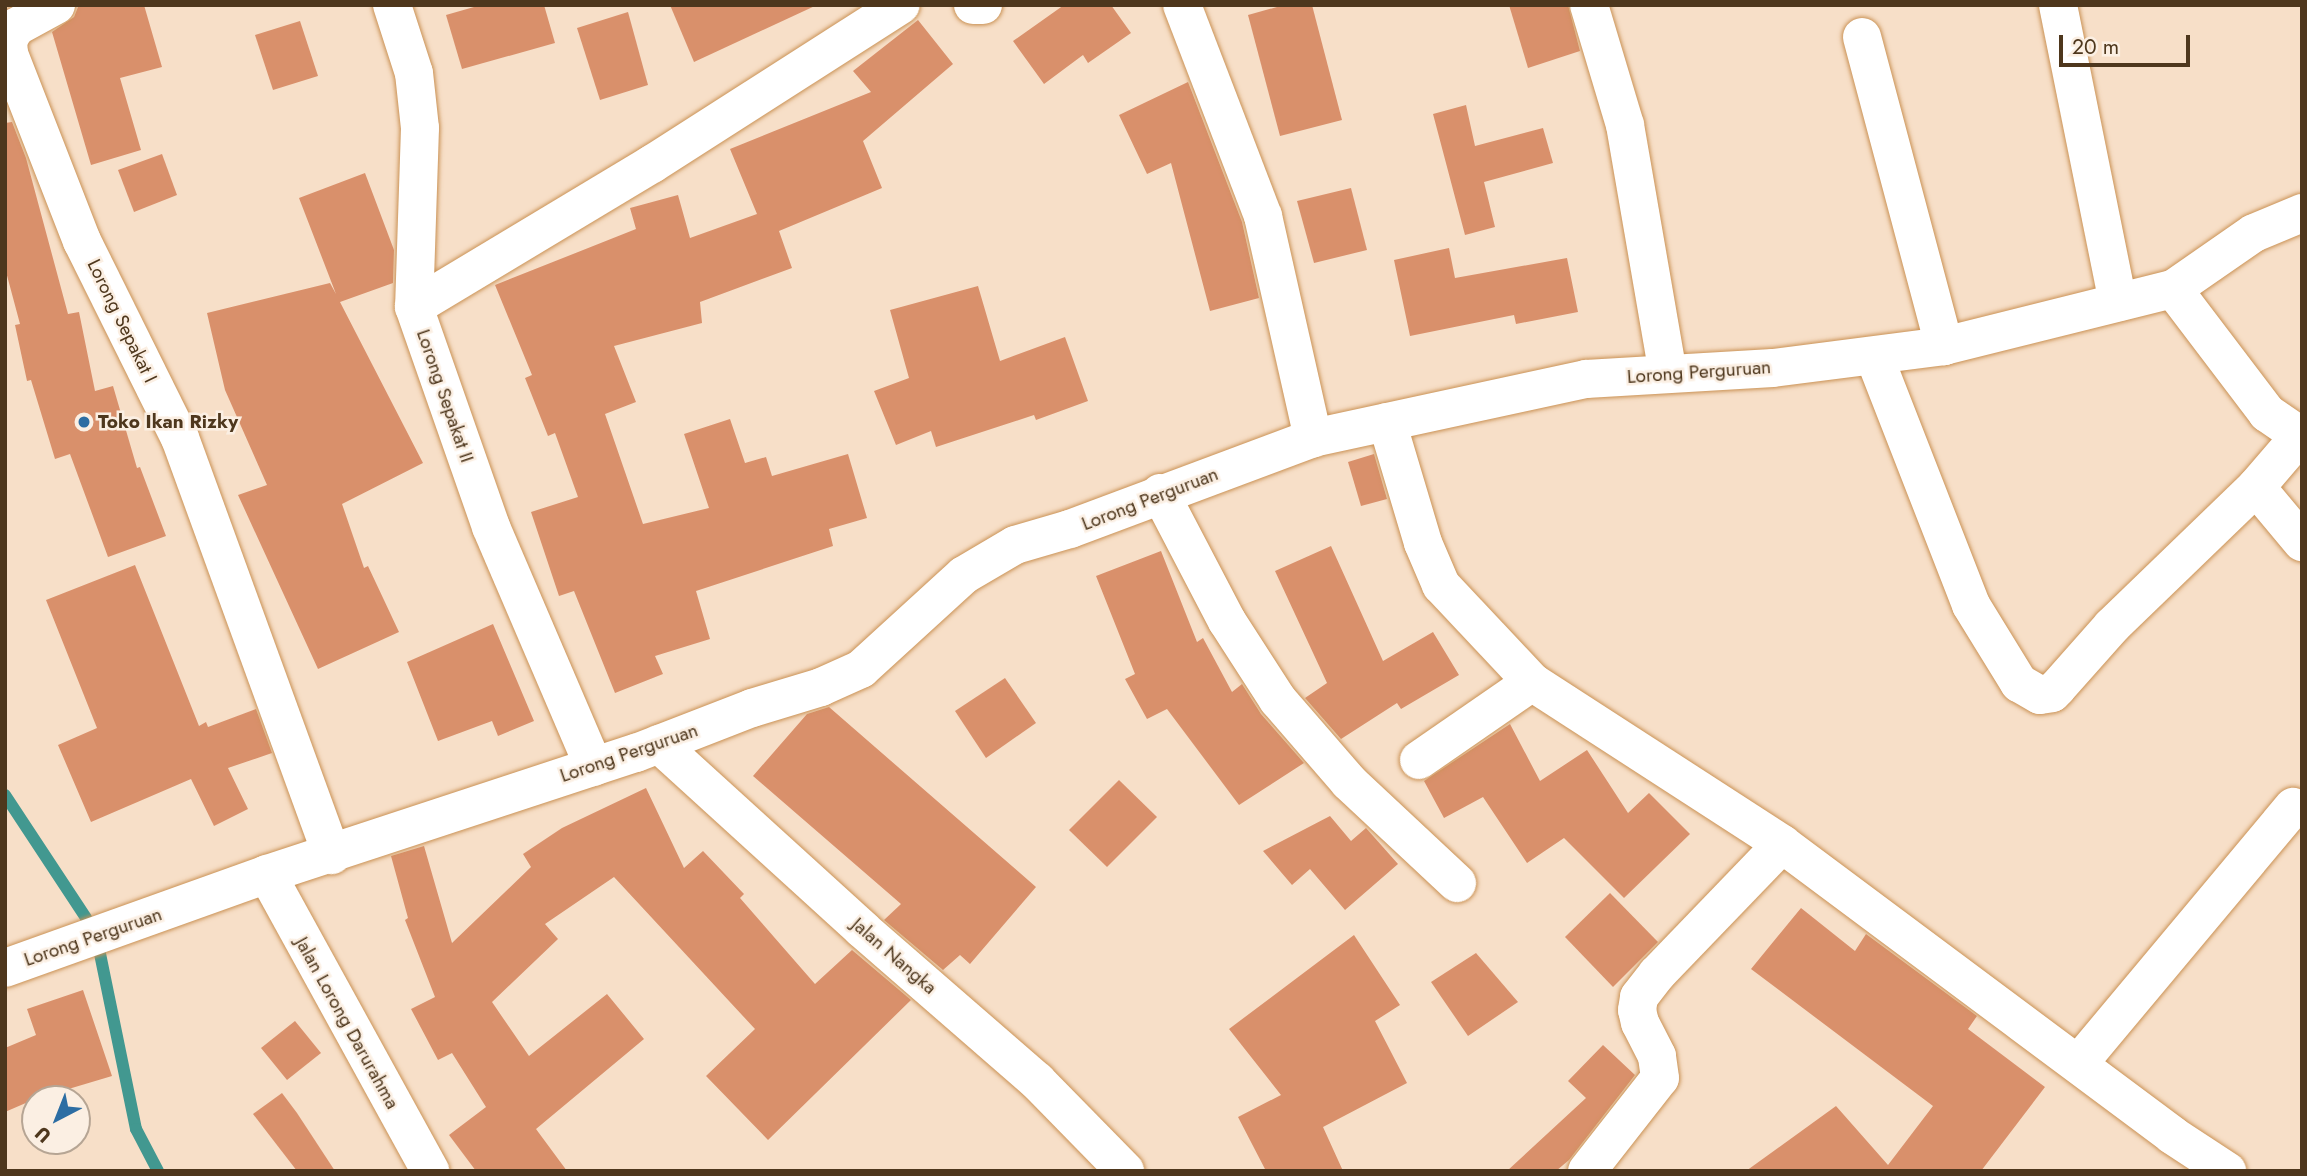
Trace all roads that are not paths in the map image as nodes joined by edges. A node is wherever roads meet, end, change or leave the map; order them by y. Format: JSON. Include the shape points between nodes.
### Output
{"nodes":[{"id":1,"x":56,"y":5,"type":"edge"},
{"id":2,"x":392,"y":5,"type":"edge"},
{"id":3,"x":901,"y":5,"type":"edge"},
{"id":4,"x":973,"y":5,"type":"edge"},
{"id":5,"x":983,"y":5,"type":"edge"},
{"id":6,"x":1182,"y":5,"type":"edge"},
{"id":7,"x":1589,"y":5,"type":"edge"},
{"id":8,"x":2058,"y":5,"type":"edge"},
{"id":9,"x":1862,"y":37,"type":"dead end"},
{"id":10,"x":2302,"y":213,"type":"edge"},
{"id":11,"x":2173,"y":289,"type":"junction"},
{"id":12,"x":2118,"y":302,"type":"junction"},
{"id":13,"x":414,"y":307,"type":"junction"},
{"id":14,"x":1944,"y":346,"type":"junction"},
{"id":15,"x":1874,"y":356,"type":"junction"},
{"id":16,"x":1668,"y":373,"type":"junction"},
{"id":17,"x":1387,"y":422,"type":"junction"},
{"id":18,"x":2300,"y":437,"type":"edge"},
{"id":19,"x":1313,"y":438,"type":"junction"},
{"id":20,"x":2256,"y":486,"type":"junction"},
{"id":21,"x":1160,"y":494,"type":"junction"},
{"id":22,"x":2302,"y":542,"type":"edge"},
{"id":23,"x":1532,"y":682,"type":"junction"},
{"id":24,"x":659,"y":744,"type":"junction"},
{"id":25,"x":1419,"y":760,"type":"dead end"},
{"id":26,"x":594,"y":767,"type":"junction"},
{"id":27,"x":2293,"y":807,"type":"dead end"},
{"id":28,"x":1782,"y":845,"type":"junction"},
{"id":29,"x":332,"y":855,"type":"junction"},
{"id":30,"x":267,"y":874,"type":"junction"},
{"id":31,"x":1457,"y":883,"type":"dead end"},
{"id":32,"x":5,"y":968,"type":"edge"},
{"id":33,"x":2079,"y":1063,"type":"junction"},
{"id":34,"x":430,"y":1171,"type":"edge"},
{"id":35,"x":1125,"y":1171,"type":"edge"},
{"id":36,"x":1587,"y":1171,"type":"edge"},
{"id":37,"x":2227,"y":1171,"type":"edge"}],
"edges":[{"from":1,"to":29,"type":"street","name":"Lorong Sepakat I","via":[[16,26],[8,40],[9,54],[82,241],[180,438]]},
{"from":2,"to":13,"type":"street","name":"Lorong Sepakat II","via":[[414,73],[421,128]]},
{"from":3,"to":13,"type":"street"},
{"from":4,"to":5,"type":"street"},
{"from":6,"to":19,"type":"street","via":[[1263,216]]},
{"from":7,"to":16,"type":"street","via":[[1625,125]]},
{"from":8,"to":12,"type":"street"},
{"from":9,"to":14,"type":"street"},
{"from":10,"to":11,"type":"street","via":[[2254,233]]},
{"from":11,"to":12,"type":"street","name":"Lorong Perguruan"},
{"from":11,"to":18,"type":"street","via":[[2244,387],[2267,413]]},
{"from":12,"to":14,"type":"street","name":"Lorong Perguruan"},
{"from":13,"to":26,"type":"street","name":"Lorong Sepakat II","via":[[491,527]]},
{"from":14,"to":15,"type":"street","name":"Lorong Perguruan"},
{"from":15,"to":16,"type":"street","name":"Lorong Perguruan","via":[[1773,368]]},
{"from":15,"to":20,"type":"street","via":[[1971,605],[2019,683],[2040,695],[2052,693],[2112,626]]},
{"from":16,"to":17,"type":"street","name":"Lorong Perguruan","via":[[1586,379]]},
{"from":17,"to":19,"type":"street","name":"Lorong Perguruan"},
{"from":17,"to":23,"type":"street","via":[[1423,543],[1441,585]]},
{"from":18,"to":20,"type":"street"},
{"from":19,"to":21,"type":"street","name":"Lorong Perguruan"},
{"from":20,"to":22,"type":"street"},
{"from":21,"to":24,"type":"street","name":"Lorong Perguruan","via":[[1015,545],[988,559],[929,605],[860,669]]},
{"from":21,"to":31,"type":"street","via":[[1227,621],[1278,700],[1349,782]]},
{"from":23,"to":25,"type":"street"},
{"from":23,"to":28,"type":"street"},
{"from":24,"to":26,"type":"street","name":"Lorong Perguruan"},
{"from":24,"to":35,"type":"street","name":"Jalan Nangka","via":[[1037,1081]]},
{"from":26,"to":29,"type":"street","name":"Lorong Perguruan"},
{"from":27,"to":33,"type":"street"},
{"from":28,"to":33,"type":"street"},
{"from":28,"to":36,"type":"street","via":[[1639,998],[1637,1010],[1657,1056],[1660,1078]]},
{"from":29,"to":30,"type":"street","name":"Lorong Perguruan"},
{"from":30,"to":32,"type":"street","name":"Lorong Perguruan"},
{"from":30,"to":34,"type":"street","name":"Jalan Lorong Darurahma"},
{"from":33,"to":37,"type":"street"}]}
